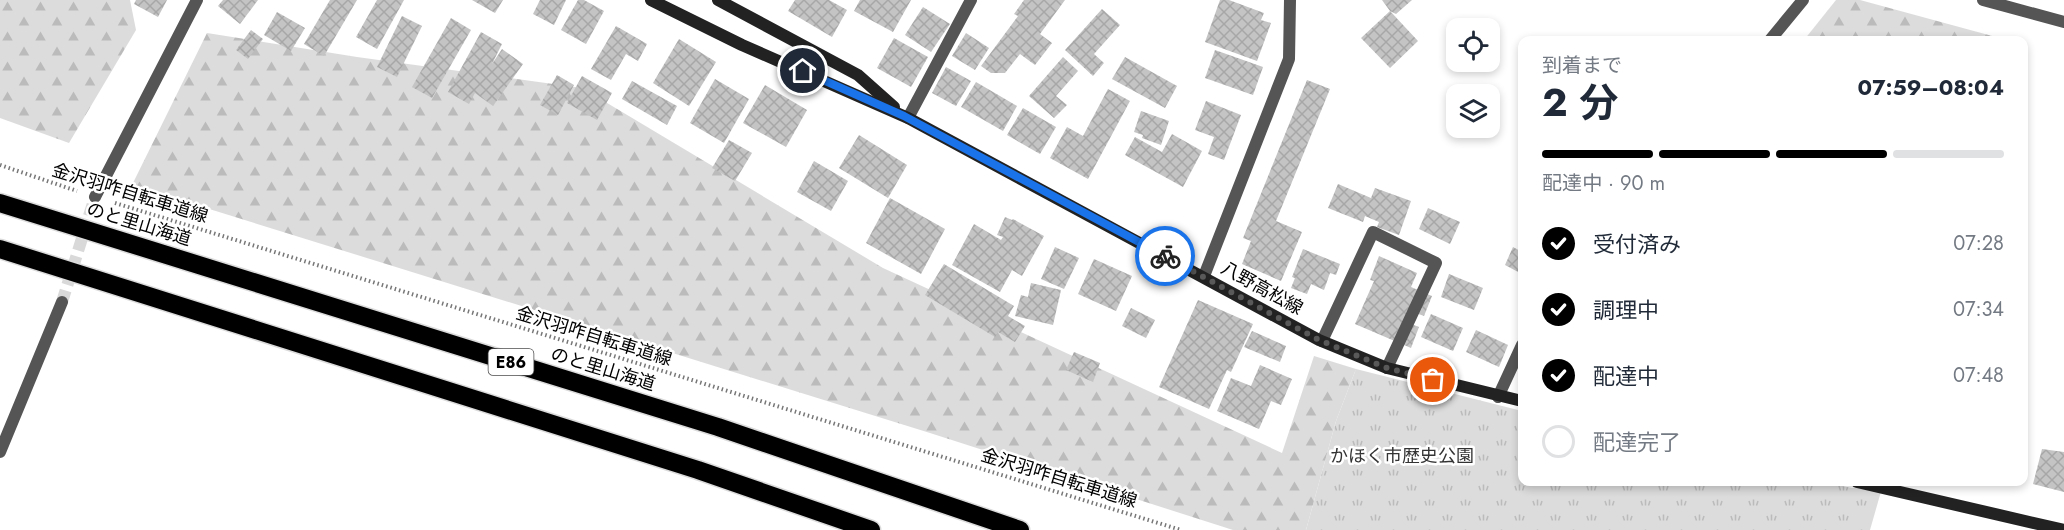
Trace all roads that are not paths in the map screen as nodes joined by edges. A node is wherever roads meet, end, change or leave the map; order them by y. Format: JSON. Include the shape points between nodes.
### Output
{"nodes":[{"id":1,"x":197,"y":0,"type":"edge"},
{"id":2,"x":651,"y":0,"type":"edge"},
{"id":3,"x":718,"y":0,"type":"edge"},
{"id":4,"x":971,"y":0,"type":"edge"},
{"id":5,"x":1290,"y":0,"type":"edge"},
{"id":6,"x":1803,"y":0,"type":"edge"},
{"id":7,"x":1983,"y":0,"type":"edge"},
{"id":8,"x":2064,"y":22,"type":"edge"},
{"id":9,"x":1773,"y":36,"type":"edge"},
{"id":10,"x":906,"y":117,"type":"junction"},
{"id":11,"x":95,"y":196,"type":"tunnel mouth"},
{"id":12,"x":0,"y":203,"type":"edge"},
{"id":13,"x":0,"y":249,"type":"edge"},
{"id":14,"x":1204,"y":276,"type":"junction"},
{"id":15,"x":62,"y":302,"type":"tunnel mouth"},
{"id":16,"x":1322,"y":341,"type":"junction"},
{"id":17,"x":1518,"y":354,"type":"edge"},
{"id":18,"x":1387,"y":368,"type":"junction"},
{"id":19,"x":1498,"y":396,"type":"junction"},
{"id":20,"x":1518,"y":400,"type":"edge"},
{"id":21,"x":0,"y":452,"type":"edge"},
{"id":22,"x":1874,"y":486,"type":"edge"},
{"id":23,"x":871,"y":530,"type":"edge"},
{"id":24,"x":1020,"y":530,"type":"edge"},
{"id":25,"x":2064,"y":530,"type":"edge"}],
"edges":[{"from":1,"to":11,"type":"street"},
{"from":2,"to":10,"type":"main road","name":"八野高松線"},
{"from":3,"to":10,"type":"main road","name":"八野高松線","via":[[858,75]]},
{"from":4,"to":10,"type":"street"},
{"from":5,"to":14,"type":"street","via":[[1289,58]]},
{"from":6,"to":9,"type":"street"},
{"from":7,"to":8,"type":"street"},
{"from":10,"to":14,"type":"main road","name":"八野高松線"},
{"from":12,"to":24,"type":"highway","name":"のと里山海道","number":"E86","via":[[718,426]]},
{"from":13,"to":23,"type":"highway","via":[[698,470]]},
{"from":14,"to":16,"type":"main road","name":"八野高松線"},
{"from":15,"to":21,"type":"street"},
{"from":16,"to":18,"type":"main road","name":"八野高松線"},
{"from":16,"to":18,"type":"street","via":[[1373,232],[1436,263]]},
{"from":17,"to":19,"type":"street"},
{"from":18,"to":19,"type":"main road","name":"八野高松線"},
{"from":19,"to":20,"type":"main road","name":"八野高松線"},
{"from":22,"to":25,"type":"main road"}]}
